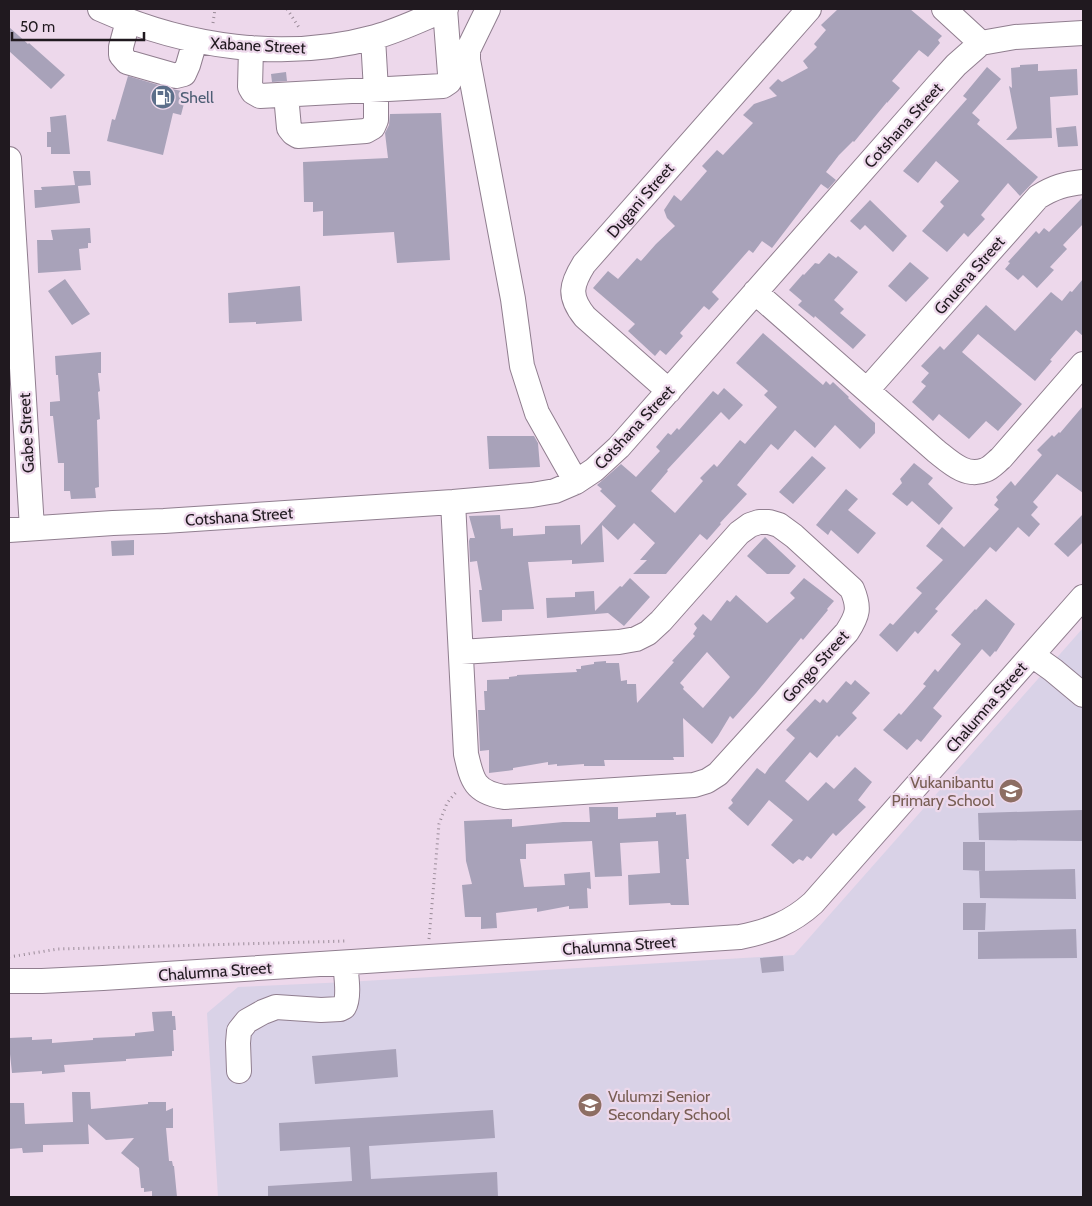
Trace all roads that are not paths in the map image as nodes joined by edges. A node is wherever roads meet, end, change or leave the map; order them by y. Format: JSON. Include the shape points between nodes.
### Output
{"nodes":[{"id":1,"x":100,"y":9,"type":"edge"},
{"id":2,"x":445,"y":9,"type":"edge"},
{"id":3,"x":488,"y":9,"type":"edge"},
{"id":4,"x":809,"y":9,"type":"edge"},
{"id":5,"x":944,"y":9,"type":"edge"},
{"id":6,"x":128,"y":21,"type":"junction"},
{"id":7,"x":1083,"y":34,"type":"edge"},
{"id":8,"x":373,"y":38,"type":"junction"},
{"id":9,"x":195,"y":40,"type":"junction"},
{"id":10,"x":981,"y":43,"type":"junction"},
{"id":11,"x":251,"y":48,"type":"junction"},
{"id":12,"x":376,"y":90,"type":"junction"},
{"id":13,"x":286,"y":95,"type":"junction"},
{"id":14,"x":9,"y":159,"type":"edge"},
{"id":15,"x":1083,"y":182,"type":"edge"},
{"id":16,"x":755,"y":292,"type":"junction"},
{"id":17,"x":1083,"y":364,"type":"edge"},
{"id":18,"x":867,"y":390,"type":"junction"},
{"id":19,"x":669,"y":391,"type":"junction"},
{"id":20,"x":576,"y":482,"type":"junction"},
{"id":21,"x":453,"y":502,"type":"junction"},
{"id":22,"x":20,"y":529,"type":"edge"},
{"id":23,"x":1083,"y":597,"type":"edge"},
{"id":24,"x":461,"y":652,"type":"junction"},
{"id":25,"x":1032,"y":655,"type":"junction"},
{"id":26,"x":1083,"y":695,"type":"edge"},
{"id":27,"x":354,"y":962,"type":"junction"},
{"id":28,"x":9,"y":981,"type":"edge"},
{"id":29,"x":239,"y":1072,"type":"dead end"}],
"edges":[{"from":1,"to":6,"type":"street","name":"Xabane Street"},
{"from":2,"to":8,"type":"street","name":"Xabane Street"},
{"from":2,"to":12,"type":"street","via":[[449,82],[443,86]]},
{"from":3,"to":20,"type":"street","via":[[468,50],[468,60],[513,299],[522,366],[537,413]]},
{"from":4,"to":19,"type":"street","name":"Dugani Street","via":[[584,264],[573,285],[576,306],[585,317]]},
{"from":5,"to":10,"type":"street"},
{"from":6,"to":9,"type":"street","name":"Xabane Street"},
{"from":6,"to":9,"type":"street","via":[[121,55],[127,62],[143,67],[176,76],[184,74]]},
{"from":7,"to":10,"type":"street","via":[[1015,37]]},
{"from":8,"to":11,"type":"street","name":"Xabane Street","via":[[304,49]]},
{"from":8,"to":12,"type":"street"},
{"from":9,"to":11,"type":"street","name":"Xabane Street"},
{"from":10,"to":16,"type":"street","name":"Cotshana Street","via":[[956,65]]},
{"from":11,"to":13,"type":"street","via":[[250,87],[253,92],[260,96]]},
{"from":12,"to":13,"type":"street"},
{"from":12,"to":13,"type":"street","via":[[373,127],[366,131],[298,136],[289,128]]},
{"from":14,"to":22,"type":"street","name":"Gabe Street"},
{"from":15,"to":18,"type":"street","name":"Gnuena Street","via":[[1064,184],[1038,197]]},
{"from":16,"to":18,"type":"street"},
{"from":16,"to":19,"type":"street","name":"Cotshana Street"},
{"from":17,"to":18,"type":"street","via":[[1001,458],[985,470],[975,472],[954,466]]},
{"from":19,"to":20,"type":"street","name":"Cotshana Street","via":[[619,447]]},
{"from":20,"to":21,"type":"street","name":"Cotshana Street","via":[[555,491],[532,495]]},
{"from":21,"to":22,"type":"street","name":"Cotshana Street"},
{"from":21,"to":24,"type":"street","name":"Gongo Street"},
{"from":23,"to":25,"type":"street","name":"Chalumna Street"},
{"from":24,"to":24,"type":"street","name":"Gongo Street","via":[[636,639],[661,622],[739,533],[759,522],[779,525],[794,536],[852,589],[858,608],[848,632],[718,774],[694,785],[504,797],[483,791],[475,782],[466,754]]},
{"from":25,"to":26,"type":"street"},
{"from":25,"to":27,"type":"street","name":"Chalumna Street","via":[[813,902],[801,914],[770,930],[740,937]]},
{"from":27,"to":28,"type":"street","name":"Chalumna Street"},
{"from":27,"to":29,"type":"street","via":[[344,1007],[321,1010],[276,1007],[247,1020],[238,1031]]}]}
